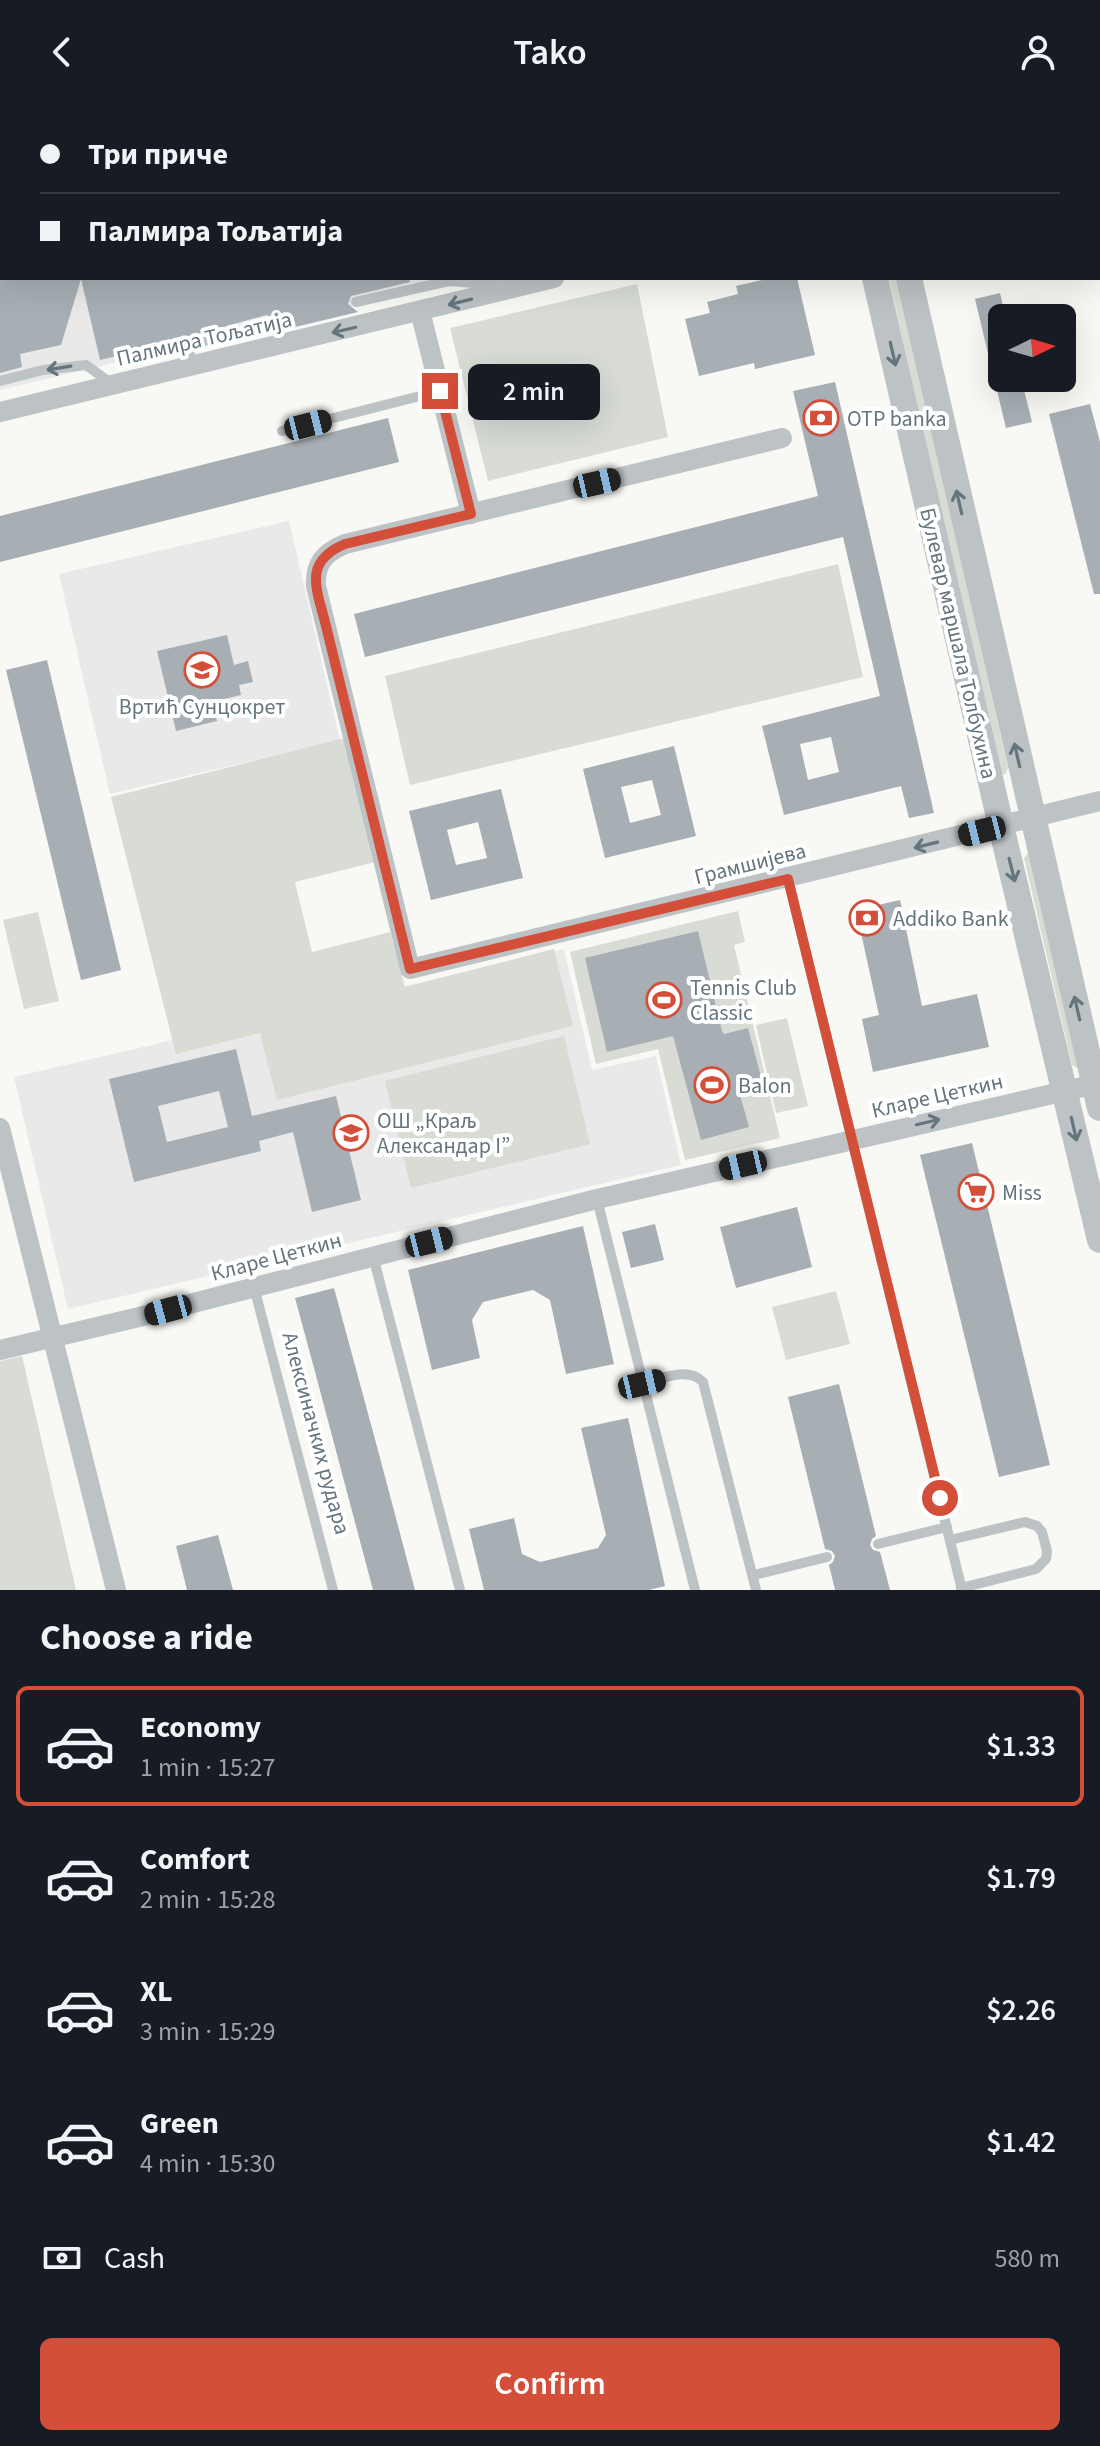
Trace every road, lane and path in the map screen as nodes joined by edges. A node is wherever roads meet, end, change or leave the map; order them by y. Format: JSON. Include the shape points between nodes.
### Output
{"nodes":[{"id":1,"x":546,"y":280,"type":"edge"},
{"id":2,"x":875,"y":280,"type":"edge"},
{"id":3,"x":909,"y":280,"type":"edge"},
{"id":4,"x":513,"y":288,"type":"junction"},
{"id":5,"x":356,"y":302,"type":"dead end"},
{"id":6,"x":420,"y":311,"type":"junction"},
{"id":7,"x":268,"y":323,"type":"dead end"},
{"id":8,"x":177,"y":369,"type":"junction"},
{"id":9,"x":0,"y":381,"type":"edge"},
{"id":10,"x":113,"y":385,"type":"junction"},
{"id":11,"x":440,"y":391,"type":"junction"},
{"id":12,"x":0,"y":412,"type":"edge"},
{"id":13,"x":282,"y":431,"type":"dead end"},
{"id":14,"x":782,"y":438,"type":"dead end"},
{"id":15,"x":471,"y":514,"type":"junction"},
{"id":16,"x":1100,"y":801,"type":"edge"},
{"id":17,"x":1031,"y":818,"type":"junction"},
{"id":18,"x":1001,"y":826,"type":"junction"},
{"id":19,"x":788,"y":879,"type":"junction"},
{"id":20,"x":1066,"y":1090,"type":"junction"},
{"id":21,"x":1098,"y":1092,"type":"edge"},
{"id":22,"x":0,"y":1128,"type":"edge"},
{"id":23,"x":852,"y":1139,"type":"junction"},
{"id":24,"x":597,"y":1199,"type":"junction"},
{"id":25,"x":1100,"y":1240,"type":"edge"},
{"id":26,"x":373,"y":1256,"type":"junction"},
{"id":27,"x":254,"y":1287,"type":"junction"},
{"id":28,"x":52,"y":1338,"type":"junction"},
{"id":29,"x":0,"y":1350,"type":"edge"},
{"id":30,"x":642,"y":1384,"type":"junction"},
{"id":31,"x":947,"y":1527,"type":"junction"},
{"id":32,"x":950,"y":1540,"type":"junction"},
{"id":33,"x":878,"y":1544,"type":"dead end"},
{"id":34,"x":827,"y":1557,"type":"dead end"},
{"id":35,"x":754,"y":1575,"type":"junction"},
{"id":36,"x":961,"y":1589,"type":"edge"},
{"id":37,"x":116,"y":1590,"type":"edge"},
{"id":38,"x":333,"y":1590,"type":"edge"},
{"id":39,"x":460,"y":1590,"type":"edge"},
{"id":40,"x":695,"y":1590,"type":"edge"},
{"id":41,"x":756,"y":1590,"type":"edge"}],
"edges":[{"from":1,"to":4,"type":"street","name":"Палмира Тољатија"},
{"from":2,"to":18,"type":"street","name":"Булевар маршала Толбухина","one_way":true},
{"from":17,"to":3,"type":"street","name":"Булевар маршала Толбухина","one_way":true},
{"from":4,"to":5,"type":"lane","via":[[449,281]]},
{"from":4,"to":6,"type":"street","name":"Палмира Тољатија","one_way":true},
{"from":6,"to":8,"type":"street","name":"Палмира Тољатија","one_way":true},
{"from":6,"to":11,"type":"street"},
{"from":7,"to":8,"type":"lane","via":[[201,342]]},
{"from":8,"to":10,"type":"street","name":"Палмира Тољатија"},
{"from":10,"to":9,"type":"lane","one_way":true,"via":[[86,365]]},
{"from":10,"to":12,"type":"street","name":"Палмира Тољатија"},
{"from":11,"to":13,"type":"lane"},
{"from":11,"to":15,"type":"street"},
{"from":14,"to":15,"type":"street"},
{"from":15,"to":19,"type":"street","name":"Грамшијева","via":[[345,544],[332,549],[317,566],[316,586],[410,969]]},
{"from":16,"to":17,"type":"street","name":"Грамшијева"},
{"from":17,"to":18,"type":"street","name":"Грамшијева"},
{"from":21,"to":17,"type":"street","name":"Булевар маршала Толбухина","one_way":true},
{"from":18,"to":19,"type":"street","name":"Грамшијева","one_way":true},
{"from":18,"to":20,"type":"street","name":"Булевар маршала Толбухина","one_way":true},
{"from":19,"to":23,"type":"lane"},
{"from":20,"to":21,"type":"street","name":"Кларе Цеткин"},
{"from":23,"to":20,"type":"street","name":"Кларе Цеткин","one_way":true},
{"from":20,"to":25,"type":"street","name":"Булевар маршала Толбухина","one_way":true},
{"from":22,"to":28,"type":"street"},
{"from":23,"to":24,"type":"street","name":"Кларе Цеткин"},
{"from":23,"to":31,"type":"lane"},
{"from":24,"to":26,"type":"street","name":"Кларе Цеткин"},
{"from":24,"to":30,"type":"lane"},
{"from":26,"to":27,"type":"street","name":"Кларе Цеткин"},
{"from":26,"to":39,"type":"lane","name":"Кларе Цеткин"},
{"from":27,"to":28,"type":"street","name":"Кларе Цеткин"},
{"from":27,"to":38,"type":"lane","name":"Алексиначких рудара"},
{"from":28,"to":29,"type":"street"},
{"from":28,"to":37,"type":"street"},
{"from":30,"to":35,"type":"lane","via":[[689,1373],[703,1382]]},
{"from":30,"to":40,"type":"lane"},
{"from":31,"to":32,"type":"lane"},
{"from":31,"to":33,"type":"lane"},
{"from":32,"to":36,"type":"lane"},
{"from":32,"to":36,"type":"lane","via":[[1025,1522],[1042,1532],[1047,1551],[1036,1569]]},
{"from":34,"to":35,"type":"lane"},
{"from":35,"to":41,"type":"lane"}]}
